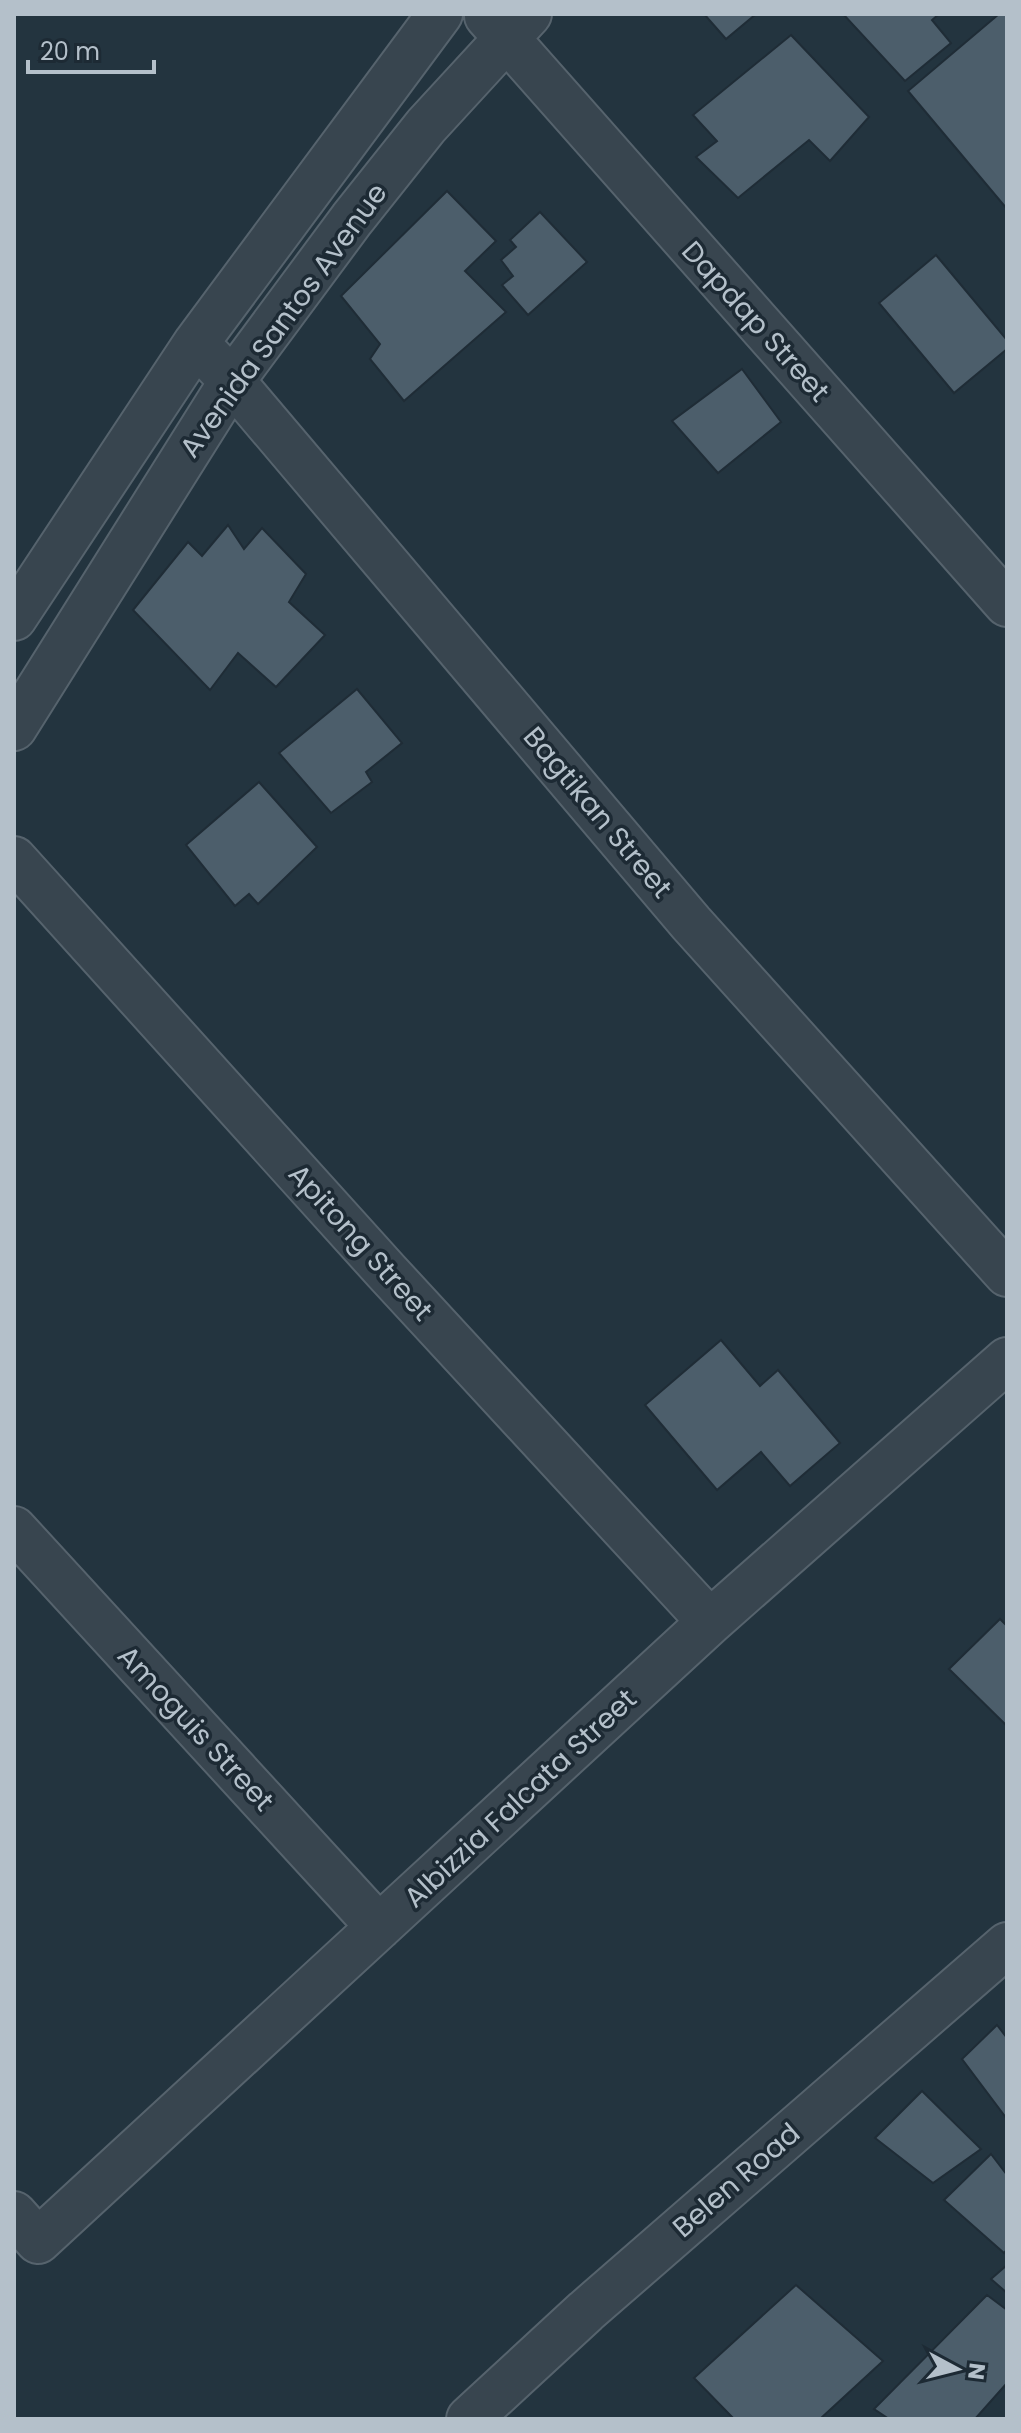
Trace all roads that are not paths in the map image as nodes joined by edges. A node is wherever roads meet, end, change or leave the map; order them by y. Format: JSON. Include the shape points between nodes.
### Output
{"nodes":[{"id":1,"x":440,"y":14,"type":"edge"},
{"id":2,"x":506,"y":22,"type":"edge"},
{"id":3,"x":196,"y":343,"type":"junction"},
{"id":4,"x":232,"y":381,"type":"junction"},
{"id":5,"x":1007,"y":604,"type":"edge"},
{"id":6,"x":14,"y":618,"type":"edge"},
{"id":7,"x":14,"y":728,"type":"edge"},
{"id":8,"x":14,"y":859,"type":"edge"},
{"id":9,"x":1007,"y":1274,"type":"edge"},
{"id":10,"x":1007,"y":1360,"type":"edge"},
{"id":11,"x":14,"y":1529,"type":"edge"},
{"id":12,"x":710,"y":1622,"type":"junction"},
{"id":13,"x":379,"y":1927,"type":"junction"},
{"id":14,"x":1007,"y":1945,"type":"edge"},
{"id":15,"x":26,"y":2228,"type":"edge"},
{"id":16,"x":469,"y":2419,"type":"edge"}],
"edges":[{"from":1,"to":3,"type":"street","name":"Avenida Santos Avenue"},
{"from":2,"to":4,"type":"street","name":"Avenida Santos Avenue"},
{"from":2,"to":5,"type":"street","name":"Dapdap Street"},
{"from":3,"to":4,"type":"street","name":"Bagtikan Street"},
{"from":3,"to":6,"type":"street","name":"Avenida Santos Avenue"},
{"from":4,"to":7,"type":"street","name":"Avenida Santos Avenue"},
{"from":4,"to":9,"type":"street","name":"Bagtikan Street","via":[[691,923]]},
{"from":8,"to":12,"type":"street","name":"Apitong Street"},
{"from":10,"to":12,"type":"street","name":"Albizzia Falcata Street"},
{"from":11,"to":13,"type":"street","name":"Amoguis Street"},
{"from":12,"to":13,"type":"street","name":"Albizzia Falcata Street"},
{"from":13,"to":15,"type":"street","name":"Albizzia Falcata Street"},
{"from":14,"to":16,"type":"street","name":"Belen Road"}]}
